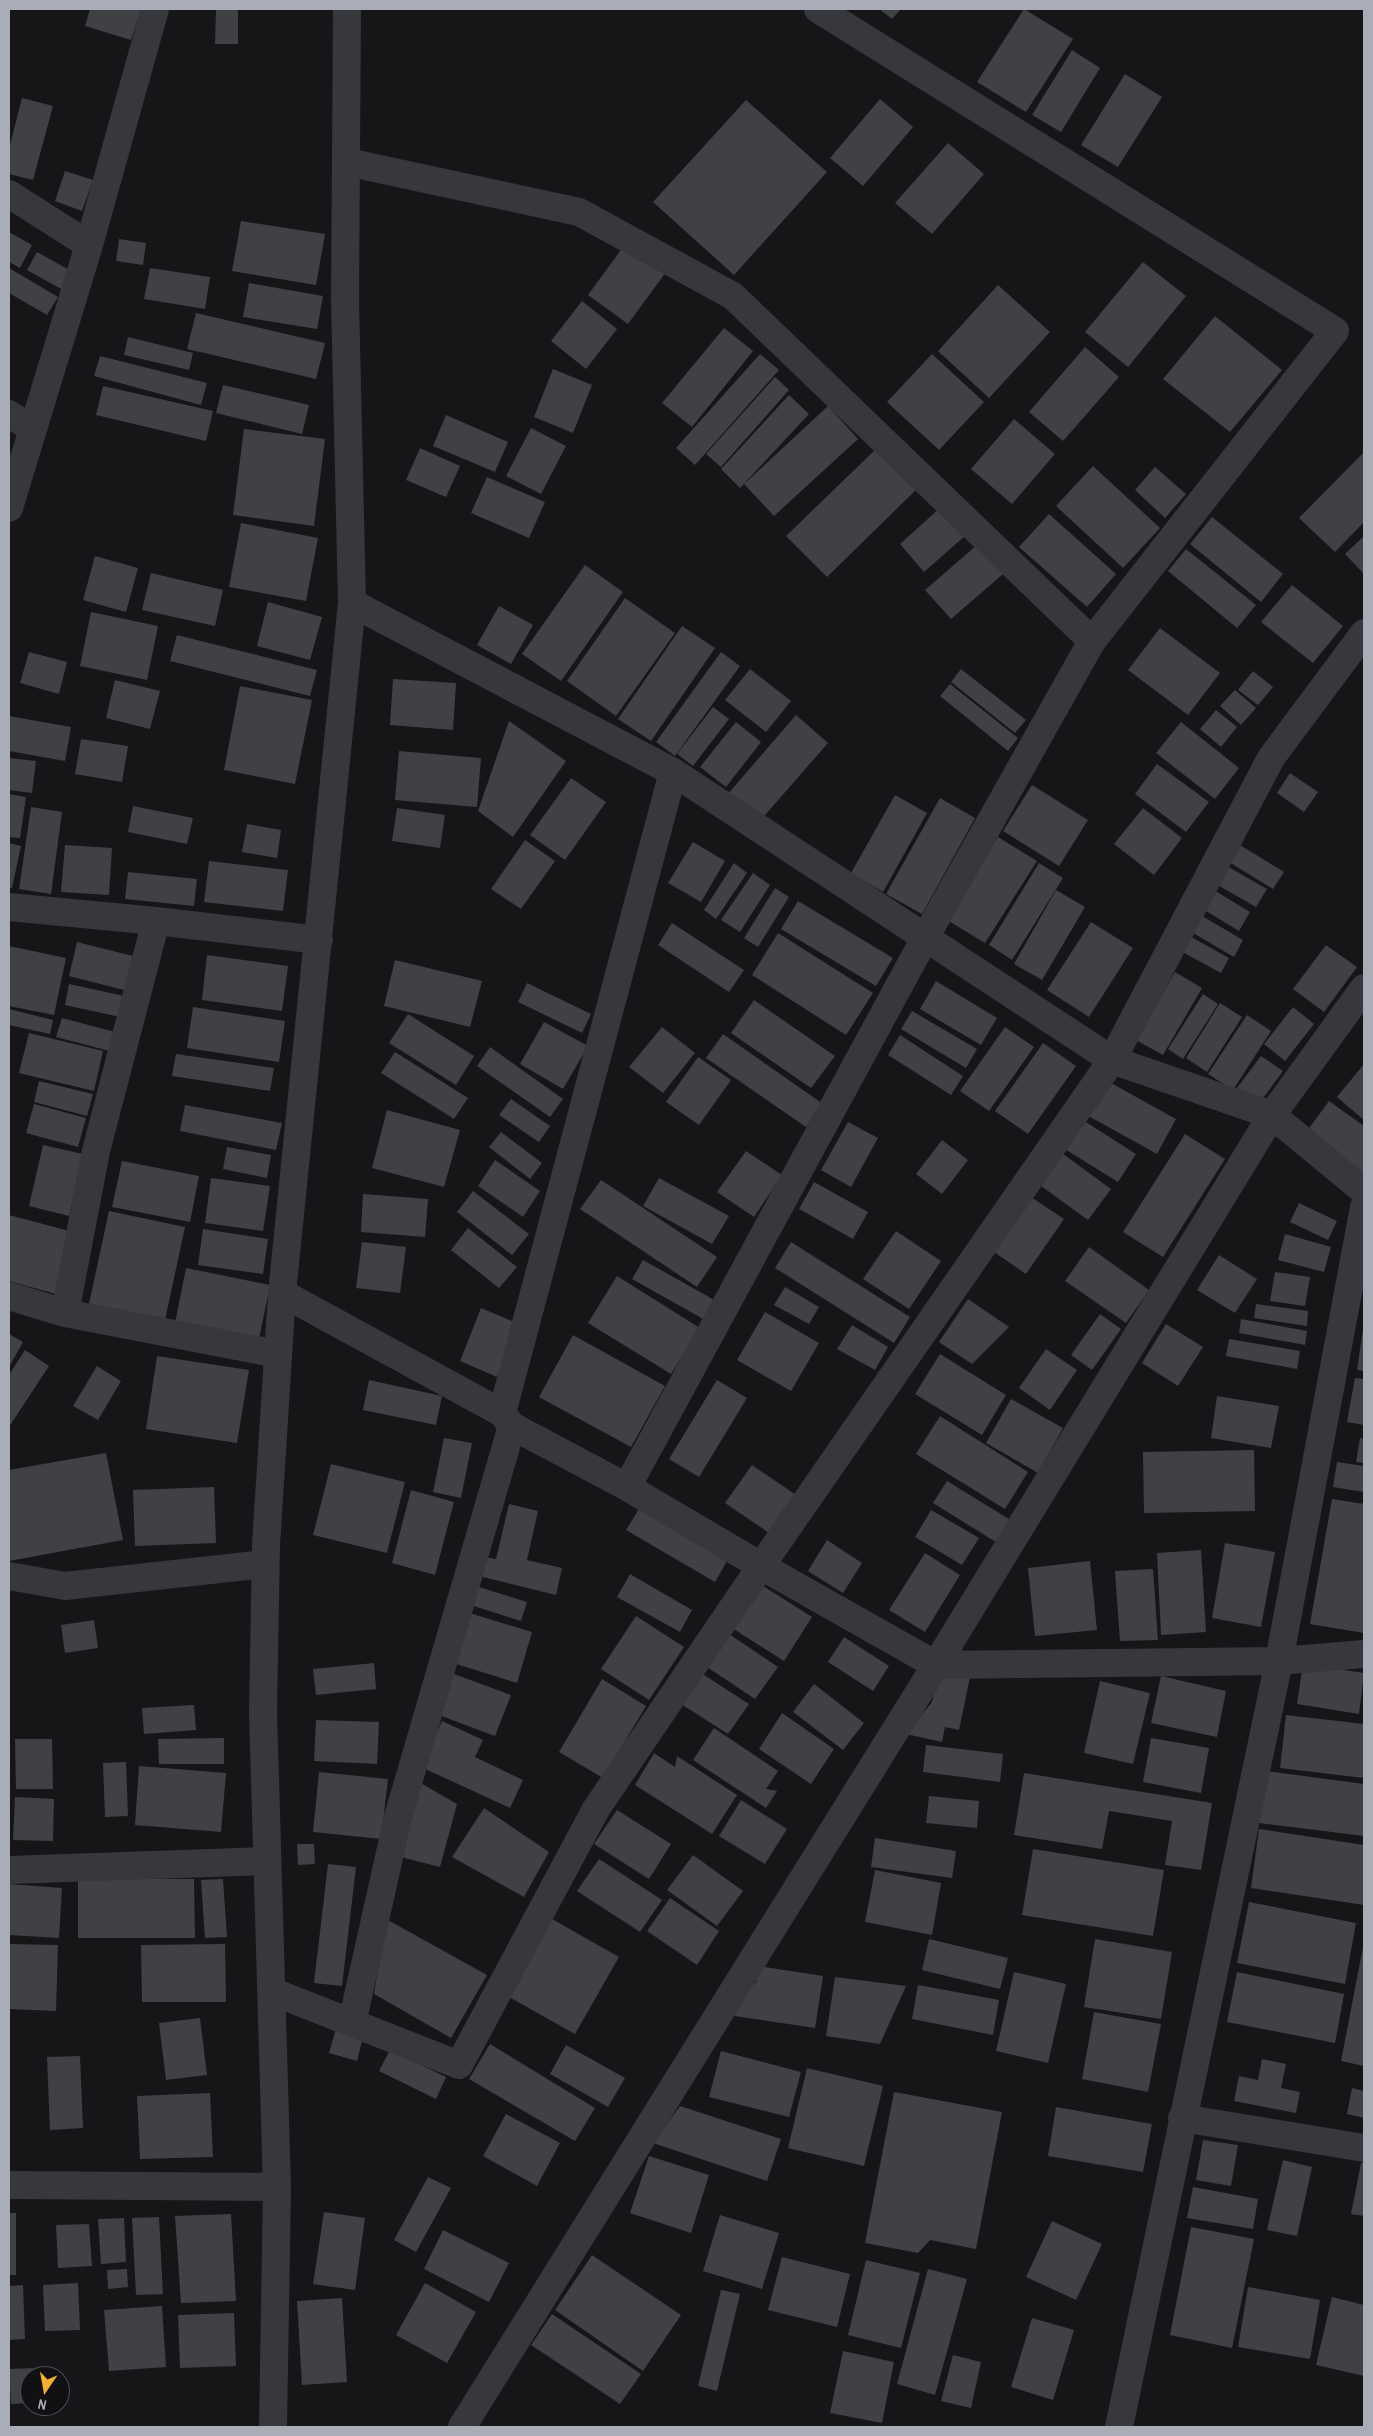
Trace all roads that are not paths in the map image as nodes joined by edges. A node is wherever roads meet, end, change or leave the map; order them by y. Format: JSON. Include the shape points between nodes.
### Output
{"nodes":[{"id":1,"x":155,"y":9,"type":"edge"},
{"id":2,"x":347,"y":9,"type":"edge"},
{"id":3,"x":818,"y":9,"type":"edge"},
{"id":4,"x":347,"y":162,"type":"junction"},
{"id":5,"x":9,"y":194,"type":"edge"},
{"id":6,"x":89,"y":245,"type":"junction"},
{"id":7,"x":9,"y":414,"type":"edge"},
{"id":8,"x":33,"y":429,"type":"junction"},
{"id":9,"x":9,"y":508,"type":"edge"},
{"id":10,"x":352,"y":603,"type":"junction"},
{"id":11,"x":1364,"y":633,"type":"edge"},
{"id":12,"x":1092,"y":641,"type":"junction"},
{"id":13,"x":673,"y":772,"type":"junction"},
{"id":14,"x":9,"y":907,"type":"edge"},
{"id":15,"x":156,"y":921,"type":"junction"},
{"id":16,"x":925,"y":938,"type":"junction"},
{"id":17,"x":319,"y":940,"type":"junction"},
{"id":18,"x":1364,"y":988,"type":"edge"},
{"id":19,"x":1112,"y":1060,"type":"junction"},
{"id":20,"x":1272,"y":1115,"type":"junction"},
{"id":21,"x":1364,"y":1191,"type":"edge"},
{"id":22,"x":1364,"y":1207,"type":"edge"},
{"id":23,"x":282,"y":1293,"type":"junction"},
{"id":24,"x":9,"y":1296,"type":"edge"},
{"id":25,"x":65,"y":1313,"type":"junction"},
{"id":26,"x":278,"y":1354,"type":"junction"},
{"id":27,"x":507,"y":1420,"type":"junction"},
{"id":28,"x":627,"y":1487,"type":"junction"},
{"id":29,"x":266,"y":1564,"type":"junction"},
{"id":30,"x":761,"y":1566,"type":"junction"},
{"id":31,"x":9,"y":1576,"type":"edge"},
{"id":32,"x":1364,"y":1654,"type":"edge"},
{"id":33,"x":1279,"y":1660,"type":"junction"},
{"id":34,"x":936,"y":1665,"type":"junction"},
{"id":35,"x":267,"y":1861,"type":"junction"},
{"id":36,"x":9,"y":1870,"type":"edge"},
{"id":37,"x":271,"y":1991,"type":"junction"},
{"id":38,"x":352,"y":2023,"type":"junction"},
{"id":39,"x":1182,"y":2118,"type":"junction"},
{"id":40,"x":1364,"y":2148,"type":"edge"},
{"id":41,"x":9,"y":2185,"type":"edge"},
{"id":42,"x":277,"y":2187,"type":"junction"},
{"id":43,"x":273,"y":2427,"type":"edge"},
{"id":44,"x":462,"y":2427,"type":"edge"},
{"id":45,"x":1118,"y":2427,"type":"edge"}],
"edges":[{"from":1,"to":6,"type":"street"},
{"from":2,"to":4,"type":"street"},
{"from":3,"to":12,"type":"street","via":[[1335,331]]},
{"from":4,"to":10,"type":"street","via":[[345,299]]},
{"from":4,"to":12,"type":"street","via":[[579,212],[733,296]]},
{"from":5,"to":6,"type":"street"},
{"from":6,"to":8,"type":"street"},
{"from":7,"to":8,"type":"street"},
{"from":8,"to":9,"type":"street"},
{"from":10,"to":13,"type":"street"},
{"from":10,"to":17,"type":"street"},
{"from":11,"to":19,"type":"street","via":[[1271,758]]},
{"from":12,"to":16,"type":"street"},
{"from":13,"to":16,"type":"street"},
{"from":13,"to":27,"type":"street"},
{"from":14,"to":15,"type":"street"},
{"from":15,"to":17,"type":"street"},
{"from":15,"to":25,"type":"street","via":[[96,1151]]},
{"from":16,"to":19,"type":"street"},
{"from":16,"to":28,"type":"street"},
{"from":17,"to":23,"type":"street"},
{"from":18,"to":20,"type":"street"},
{"from":19,"to":20,"type":"street"},
{"from":19,"to":30,"type":"street"},
{"from":20,"to":21,"type":"street"},
{"from":20,"to":34,"type":"street"},
{"from":22,"to":33,"type":"street"},
{"from":23,"to":26,"type":"street"},
{"from":23,"to":27,"type":"street"},
{"from":24,"to":25,"type":"street"},
{"from":25,"to":26,"type":"street"},
{"from":26,"to":29,"type":"street"},
{"from":27,"to":28,"type":"street"},
{"from":27,"to":38,"type":"street","via":[[398,1817]]},
{"from":28,"to":30,"type":"street"},
{"from":29,"to":31,"type":"street","via":[[65,1586]]},
{"from":29,"to":35,"type":"street","via":[[263,1712]]},
{"from":30,"to":34,"type":"street"},
{"from":30,"to":38,"type":"street","via":[[596,1809],[459,2065]]},
{"from":32,"to":33,"type":"street"},
{"from":33,"to":34,"type":"street"},
{"from":33,"to":39,"type":"street"},
{"from":34,"to":44,"type":"street"},
{"from":35,"to":36,"type":"street"},
{"from":35,"to":37,"type":"street"},
{"from":37,"to":38,"type":"street"},
{"from":37,"to":42,"type":"street"},
{"from":39,"to":40,"type":"street"},
{"from":39,"to":45,"type":"street"},
{"from":41,"to":42,"type":"street"},
{"from":42,"to":43,"type":"street"}]}
